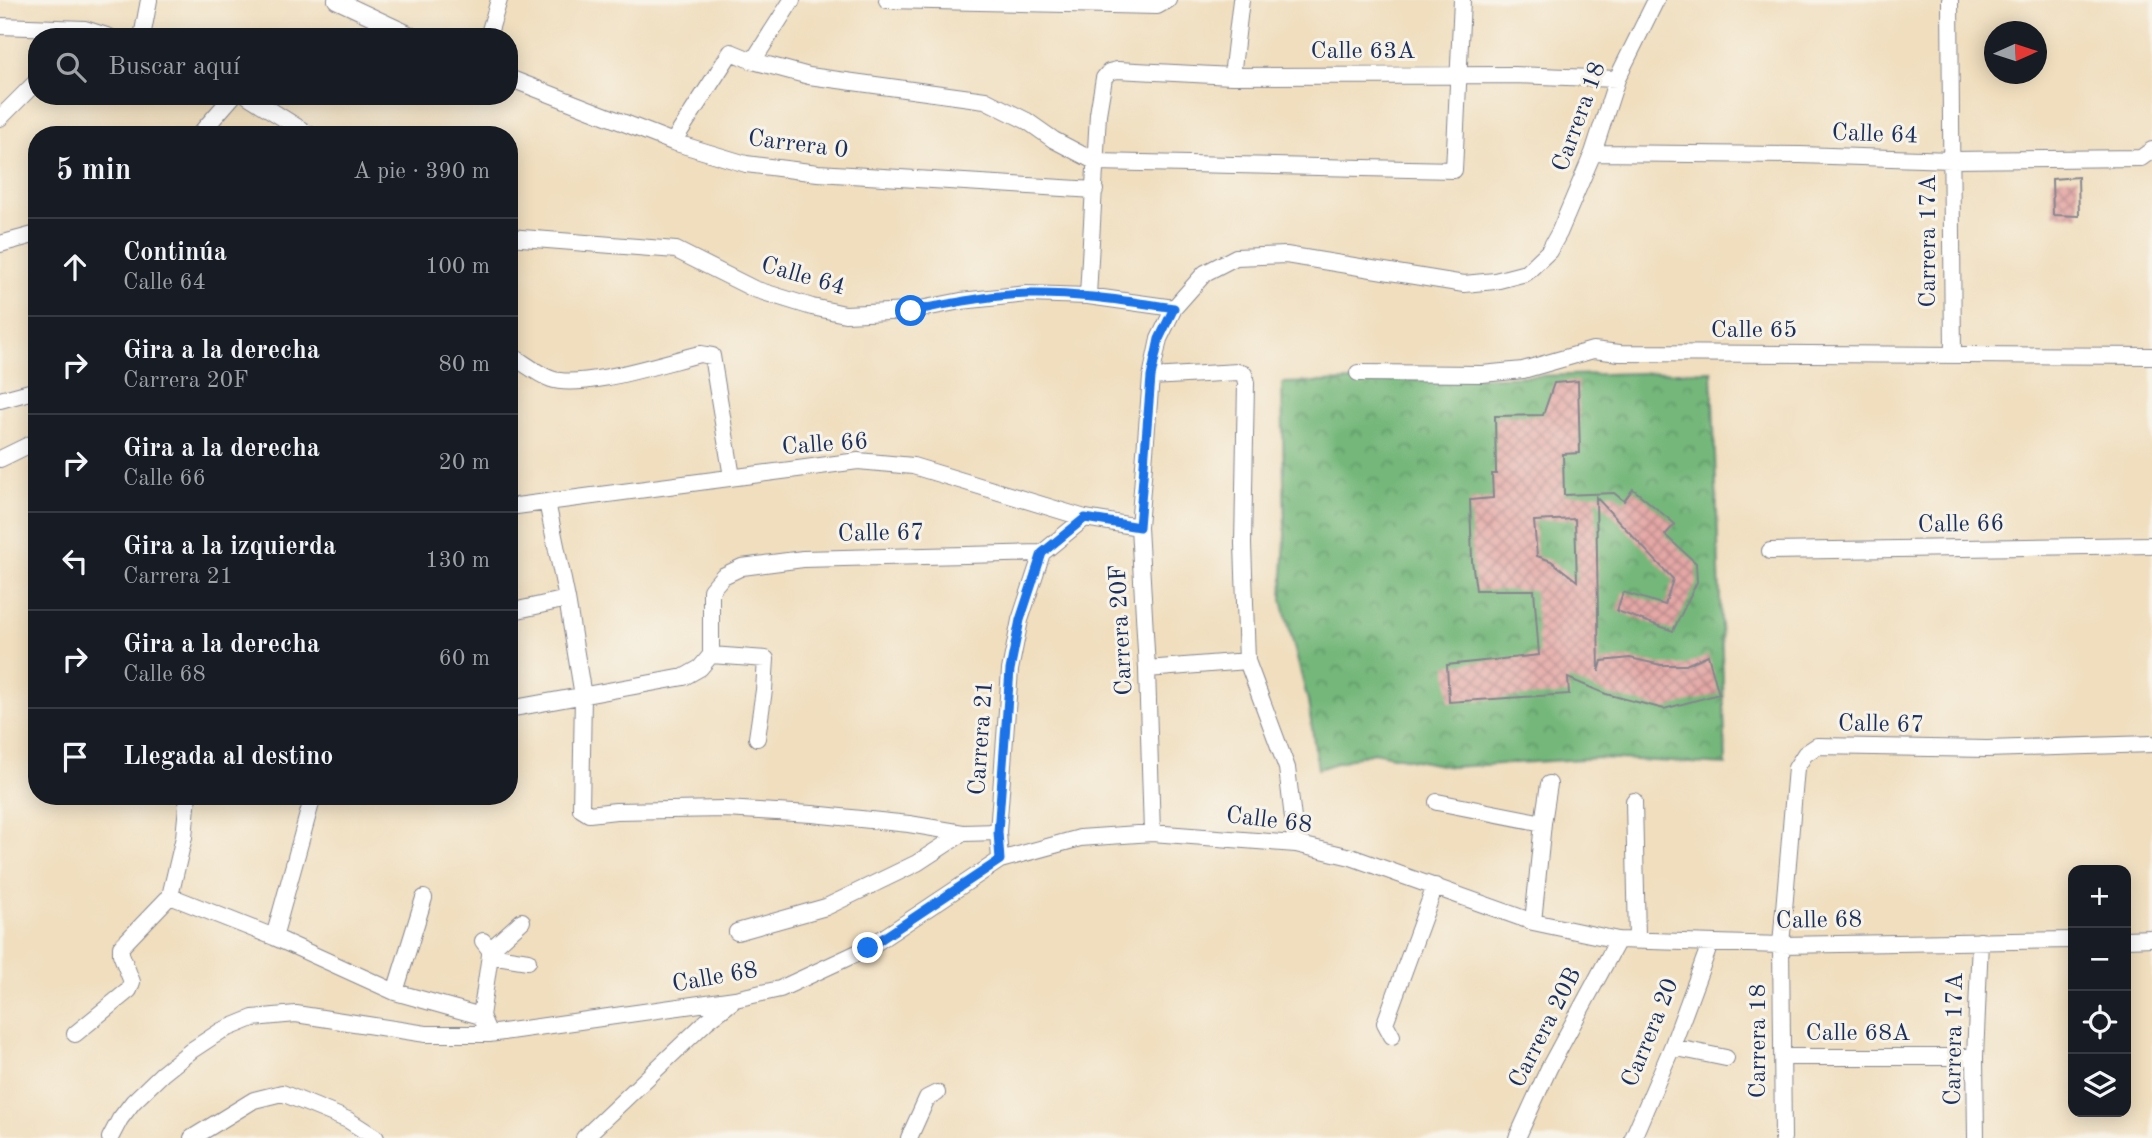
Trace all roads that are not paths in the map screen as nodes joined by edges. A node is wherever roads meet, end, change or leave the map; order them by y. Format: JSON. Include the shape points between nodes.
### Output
{"nodes":[{"id":1,"x":149,"y":0,"type":"edge"},
{"id":2,"x":336,"y":0,"type":"edge"},
{"id":3,"x":499,"y":0,"type":"edge"},
{"id":4,"x":792,"y":0,"type":"edge"},
{"id":5,"x":887,"y":0,"type":"edge"},
{"id":6,"x":941,"y":0,"type":"edge"},
{"id":7,"x":1168,"y":0,"type":"edge"},
{"id":8,"x":1241,"y":0,"type":"edge"},
{"id":9,"x":1462,"y":0,"type":"edge"},
{"id":10,"x":1656,"y":0,"type":"edge"},
{"id":11,"x":1950,"y":0,"type":"edge"},
{"id":12,"x":0,"y":26,"type":"edge"},
{"id":13,"x":28,"y":28,"type":"edge"},
{"id":14,"x":144,"y":28,"type":"edge"},
{"id":15,"x":396,"y":28,"type":"edge"},
{"id":16,"x":491,"y":28,"type":"edge"},
{"id":17,"x":753,"y":61,"type":"junction"},
{"id":18,"x":1460,"y":74,"type":"junction"},
{"id":19,"x":1233,"y":76,"type":"junction"},
{"id":20,"x":1617,"y":79,"type":"junction"},
{"id":21,"x":518,"y":82,"type":"edge"},
{"id":22,"x":28,"y":90,"type":"edge"},
{"id":23,"x":225,"y":105,"type":"edge"},
{"id":24,"x":262,"y":105,"type":"edge"},
{"id":25,"x":0,"y":118,"type":"edge"},
{"id":26,"x":207,"y":126,"type":"edge"},
{"id":27,"x":296,"y":126,"type":"edge"},
{"id":28,"x":673,"y":142,"type":"junction"},
{"id":29,"x":2152,"y":150,"type":"edge"},
{"id":30,"x":1592,"y":153,"type":"junction"},
{"id":31,"x":1952,"y":160,"type":"junction"},
{"id":32,"x":1096,"y":162,"type":"junction"},
{"id":33,"x":1095,"y":190,"type":"junction"},
{"id":34,"x":28,"y":236,"type":"edge"},
{"id":35,"x":518,"y":238,"type":"edge"},
{"id":36,"x":0,"y":244,"type":"edge"},
{"id":37,"x":1205,"y":273,"type":"joint"},
{"id":38,"x":1088,"y":296,"type":"junction"},
{"id":39,"x":1174,"y":308,"type":"junction"},
{"id":40,"x":1953,"y":355,"type":"junction"},
{"id":41,"x":2152,"y":356,"type":"edge"},
{"id":42,"x":518,"y":359,"type":"edge"},
{"id":43,"x":1358,"y":373,"type":"dead end"},
{"id":44,"x":1151,"y":377,"type":"junction"},
{"id":45,"x":28,"y":392,"type":"edge"},
{"id":46,"x":0,"y":400,"type":"edge"},
{"id":47,"x":28,"y":445,"type":"edge"},
{"id":48,"x":0,"y":459,"type":"edge"},
{"id":49,"x":732,"y":477,"type":"junction"},
{"id":50,"x":547,"y":502,"type":"junction"},
{"id":51,"x":518,"y":503,"type":"edge"},
{"id":52,"x":1085,"y":518,"type":"junction"},
{"id":53,"x":1139,"y":527,"type":"junction"},
{"id":54,"x":2152,"y":545,"type":"edge"},
{"id":55,"x":1770,"y":551,"type":"dead end"},
{"id":56,"x":1042,"y":553,"type":"junction"},
{"id":57,"x":567,"y":599,"type":"junction"},
{"id":58,"x":518,"y":610,"type":"edge"},
{"id":59,"x":711,"y":655,"type":"junction"},
{"id":60,"x":1247,"y":661,"type":"junction"},
{"id":61,"x":1147,"y":668,"type":"junction"},
{"id":62,"x":583,"y":696,"type":"junction"},
{"id":63,"x":518,"y":707,"type":"edge"},
{"id":64,"x":757,"y":738,"type":"dead end"},
{"id":65,"x":2152,"y":744,"type":"edge"},
{"id":66,"x":1549,"y":784,"type":"dead end"},
{"id":67,"x":1634,"y":800,"type":"dead end"},
{"id":68,"x":1437,"y":802,"type":"dead end"},
{"id":69,"x":187,"y":805,"type":"edge"},
{"id":70,"x":311,"y":805,"type":"edge"},
{"id":71,"x":1543,"y":823,"type":"junction"},
{"id":72,"x":998,"y":832,"type":"junction"},
{"id":73,"x":963,"y":833,"type":"junction"},
{"id":74,"x":1152,"y":833,"type":"junction"},
{"id":75,"x":1296,"y":844,"type":"junction"},
{"id":76,"x":1000,"y":860,"type":"junction"},
{"id":77,"x":1435,"y":886,"type":"junction"},
{"id":78,"x":170,"y":896,"type":"junction"},
{"id":79,"x":425,"y":898,"type":"dead end"},
{"id":80,"x":522,"y":921,"type":"dead end"},
{"id":81,"x":1533,"y":922,"type":"junction"},
{"id":82,"x":737,"y":932,"type":"dead end"},
{"id":83,"x":274,"y":937,"type":"junction"},
{"id":84,"x":2152,"y":938,"type":"edge"},
{"id":85,"x":1637,"y":939,"type":"junction"},
{"id":86,"x":2131,"y":939,"type":"edge"},
{"id":87,"x":1618,"y":940,"type":"junction"},
{"id":88,"x":2068,"y":940,"type":"edge"},
{"id":89,"x":1980,"y":941,"type":"junction"},
{"id":90,"x":1710,"y":944,"type":"junction"},
{"id":91,"x":1781,"y":945,"type":"junction"},
{"id":92,"x":488,"y":949,"type":"junction"},
{"id":93,"x":527,"y":961,"type":"dead end"},
{"id":94,"x":396,"y":992,"type":"junction"},
{"id":95,"x":735,"y":999,"type":"junction"},
{"id":96,"x":481,"y":1016,"type":"junction"},
{"id":97,"x":75,"y":1034,"type":"dead end"},
{"id":98,"x":489,"y":1034,"type":"junction"},
{"id":99,"x":1392,"y":1036,"type":"dead end"},
{"id":100,"x":1672,"y":1047,"type":"junction"},
{"id":101,"x":1975,"y":1056,"type":"junction"},
{"id":102,"x":1782,"y":1057,"type":"junction"},
{"id":103,"x":1726,"y":1059,"type":"dead end"},
{"id":104,"x":937,"y":1093,"type":"dead end"},
{"id":105,"x":110,"y":1138,"type":"edge"},
{"id":106,"x":192,"y":1138,"type":"edge"},
{"id":107,"x":376,"y":1138,"type":"edge"},
{"id":108,"x":584,"y":1138,"type":"edge"},
{"id":109,"x":909,"y":1138,"type":"edge"},
{"id":110,"x":1517,"y":1138,"type":"edge"},
{"id":111,"x":1633,"y":1138,"type":"edge"},
{"id":112,"x":1783,"y":1138,"type":"edge"},
{"id":113,"x":1976,"y":1138,"type":"edge"}],
"edges":[{"from":1,"to":14,"type":"street"},
{"from":2,"to":15,"type":"street"},
{"from":3,"to":16,"type":"street"},
{"from":4,"to":17,"type":"street"},
{"from":5,"to":6,"type":"street"},
{"from":6,"to":7,"type":"street","via":[[1157,6]]},
{"from":8,"to":19,"type":"street"},
{"from":9,"to":18,"type":"street"},
{"from":10,"to":20,"type":"street","name":"Carrera 18"},
{"from":11,"to":31,"type":"street","name":"Carrera 17A"},
{"from":12,"to":13,"type":"street"},
{"from":17,"to":28,"type":"street","via":[[732,52]]},
{"from":17,"to":32,"type":"street","via":[[809,76],[985,100]]},
{"from":18,"to":19,"type":"street","name":"Calle 63A"},
{"from":18,"to":20,"type":"street","name":"Calle 63A"},
{"from":18,"to":32,"type":"street","via":[[1454,170]]},
{"from":19,"to":32,"type":"street","name":"Calle 63A","via":[[1109,72],[1098,114]]},
{"from":20,"to":30,"type":"street","name":"Carrera 18"},
{"from":21,"to":28,"type":"street","name":"Carrera 0"},
{"from":22,"to":25,"type":"street"},
{"from":23,"to":26,"type":"street"},
{"from":24,"to":27,"type":"street"},
{"from":28,"to":33,"type":"street","name":"Carrera 0","via":[[746,164],[818,173]]},
{"from":29,"to":31,"type":"street","name":"Calle 64","via":[[2141,158]]},
{"from":30,"to":31,"type":"street","name":"Calle 64"},
{"from":30,"to":37,"type":"street","name":"Carrera 18","via":[[1549,251],[1525,273],[1464,284],[1286,255],[1236,257]]},
{"from":31,"to":40,"type":"street","name":"Carrera 17A"},
{"from":32,"to":33,"type":"street"},
{"from":33,"to":38,"type":"street"},
{"from":34,"to":36,"type":"street"},
{"from":35,"to":38,"type":"street","name":"Calle 64","via":[[676,250],[754,289],[845,314],[911,311],[1027,294]]},
{"from":37,"to":39,"type":"street","name":"Carrera 20F"},
{"from":38,"to":39,"type":"street","name":"Calle 64"},
{"from":39,"to":44,"type":"street","name":"Carrera 20F","via":[[1159,339]]},
{"from":40,"to":41,"type":"street","name":"Calle 65"},
{"from":40,"to":43,"type":"street","name":"Calle 65","via":[[1593,350],[1523,370]]},
{"from":42,"to":49,"type":"street","via":[[551,379],[567,382],[700,354],[712,356]]},
{"from":44,"to":53,"type":"street","name":"Carrera 20F"},
{"from":44,"to":60,"type":"street","via":[[1244,374]]},
{"from":45,"to":46,"type":"street"},
{"from":47,"to":48,"type":"street"},
{"from":49,"to":50,"type":"street","name":"Calle 66"},
{"from":49,"to":52,"type":"street","name":"Calle 66","via":[[858,461],[913,466]]},
{"from":50,"to":51,"type":"street","name":"Calle 66"},
{"from":50,"to":57,"type":"street"},
{"from":52,"to":53,"type":"street","name":"Calle 66"},
{"from":52,"to":56,"type":"street"},
{"from":53,"to":61,"type":"street","name":"Carrera 20F"},
{"from":54,"to":55,"type":"street","name":"Calle 66"},
{"from":56,"to":59,"type":"street","name":"Calle 67","via":[[803,559],[742,567],[723,576],[711,590]]},
{"from":56,"to":72,"type":"street","name":"Carrera 21","via":[[1020,620],[1010,670]]},
{"from":57,"to":58,"type":"street"},
{"from":57,"to":62,"type":"street"},
{"from":59,"to":62,"type":"street","via":[[684,677]]},
{"from":59,"to":64,"type":"street","via":[[766,659]]},
{"from":60,"to":61,"type":"street"},
{"from":60,"to":75,"type":"street","via":[[1287,768]]},
{"from":61,"to":74,"type":"street","name":"Carrera 20F"},
{"from":62,"to":63,"type":"street"},
{"from":62,"to":73,"type":"street","via":[[581,809],[589,814],[725,809],[812,814]]},
{"from":65,"to":91,"type":"street","name":"Calle 67","via":[[1987,749],[1817,746],[1796,768]]},
{"from":66,"to":71,"type":"street"},
{"from":67,"to":85,"type":"street"},
{"from":68,"to":71,"type":"street"},
{"from":69,"to":78,"type":"street"},
{"from":70,"to":83,"type":"street"},
{"from":71,"to":81,"type":"street"},
{"from":72,"to":73,"type":"street"},
{"from":72,"to":76,"type":"street","name":"Carrera 21"},
{"from":73,"to":82,"type":"street","via":[[917,863],[826,907]]},
{"from":74,"to":75,"type":"street","name":"Calle 68"},
{"from":74,"to":76,"type":"street","name":"Calle 68","via":[[1080,838]]},
{"from":75,"to":77,"type":"street","name":"Calle 68"},
{"from":76,"to":95,"type":"street","name":"Calle 68","via":[[868,948],[780,989]]},
{"from":77,"to":81,"type":"street","name":"Calle 68"},
{"from":77,"to":99,"type":"street","via":[[1385,1023]]},
{"from":78,"to":83,"type":"street"},
{"from":78,"to":97,"type":"street","via":[[121,947],[132,982],[129,990]]},
{"from":79,"to":94,"type":"street"},
{"from":80,"to":92,"type":"street"},
{"from":81,"to":87,"type":"street","name":"Calle 68"},
{"from":83,"to":94,"type":"street"},
{"from":84,"to":86,"type":"street"},
{"from":85,"to":87,"type":"street","name":"Calle 68"},
{"from":85,"to":90,"type":"street","name":"Calle 68"},
{"from":87,"to":110,"type":"street","name":"Carrera 20B"},
{"from":88,"to":89,"type":"street","name":"Calle 68"},
{"from":89,"to":91,"type":"street","name":"Calle 68"},
{"from":89,"to":101,"type":"street","name":"Carrera 17A"},
{"from":90,"to":91,"type":"street","name":"Calle 68"},
{"from":90,"to":100,"type":"street","name":"Carrera 20"},
{"from":91,"to":102,"type":"street","name":"Carrera 18"},
{"from":92,"to":93,"type":"street"},
{"from":92,"to":96,"type":"street"},
{"from":94,"to":96,"type":"street"},
{"from":95,"to":98,"type":"street","name":"Calle 68"},
{"from":95,"to":108,"type":"street"},
{"from":96,"to":98,"type":"street"},
{"from":98,"to":105,"type":"street","name":"Calle 68","via":[[426,1034],[296,1014],[253,1018],[220,1031],[162,1074],[133,1102]]},
{"from":100,"to":103,"type":"street"},
{"from":100,"to":111,"type":"street","name":"Carrera 20"},
{"from":101,"to":102,"type":"street","name":"Calle 68A"},
{"from":101,"to":113,"type":"street","name":"Carrera 17A"},
{"from":102,"to":112,"type":"street","name":"Carrera 18"},
{"from":104,"to":109,"type":"street","via":[[927,1098]]},
{"from":106,"to":107,"type":"street","via":[[254,1100],[282,1093],[348,1120]]}]}
